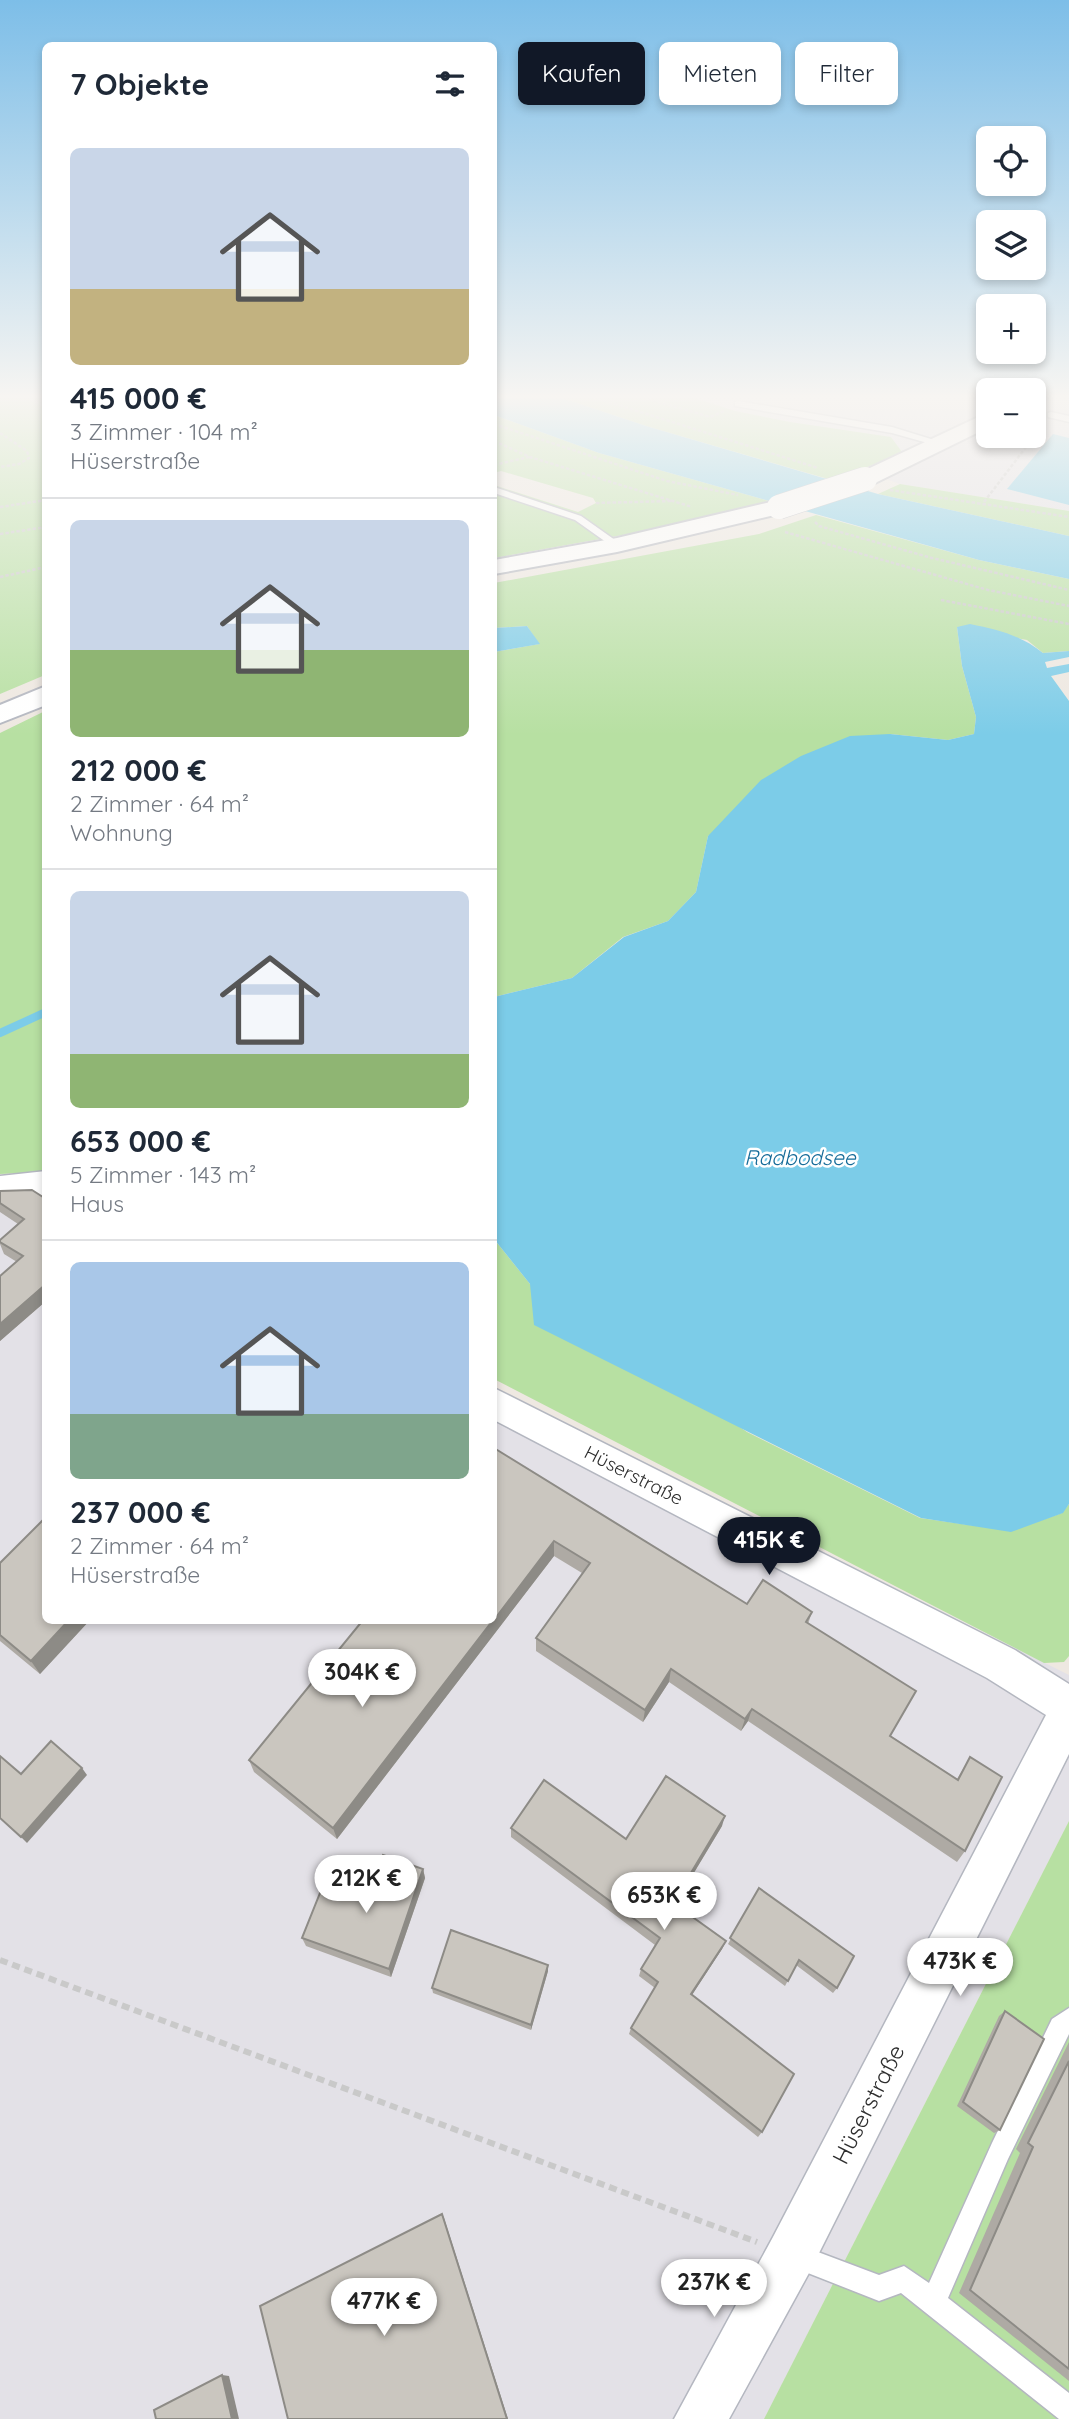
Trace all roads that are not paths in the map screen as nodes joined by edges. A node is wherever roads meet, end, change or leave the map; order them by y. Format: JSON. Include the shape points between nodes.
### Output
{"nodes":[{"id":1,"x":554,"y":510,"type":"edge"},
{"id":2,"x":748,"y":510,"type":"edge"},
{"id":3,"x":617,"y":545,"type":"junction"},
{"id":4,"x":497,"y":566,"type":"edge"},
{"id":5,"x":42,"y":696,"type":"edge"},
{"id":6,"x":0,"y":715,"type":"edge"},
{"id":7,"x":42,"y":1183,"type":"edge"},
{"id":8,"x":0,"y":1188,"type":"edge"},
{"id":9,"x":497,"y":1406,"type":"edge"},
{"id":10,"x":1069,"y":1709,"type":"edge"},
{"id":11,"x":1069,"y":2019,"type":"edge"},
{"id":12,"x":791,"y":2255,"type":"junction"},
{"id":13,"x":934,"y":2302,"type":"junction"},
{"id":14,"x":1069,"y":2410,"type":"edge"},
{"id":15,"x":700,"y":2419,"type":"edge"}],
"edges":[{"from":1,"to":3,"type":"lane","via":[[578,518]]},
{"from":2,"to":3,"type":"main road","bridge":true},
{"from":3,"to":4,"type":"main road"},
{"from":5,"to":6,"type":"main road"},
{"from":7,"to":8,"type":"street"},
{"from":9,"to":10,"type":"street","name":"Hüserstraße","via":[[1001,1664]]},
{"from":10,"to":12,"type":"street","name":"Hüserstraße"},
{"from":11,"to":13,"type":"lane","via":[[1060,2027],[1000,2151]]},
{"from":12,"to":13,"type":"lane","via":[[879,2288],[904,2279]]},
{"from":12,"to":15,"type":"street","name":"Hüserstraße"},
{"from":13,"to":14,"type":"lane"}]}
